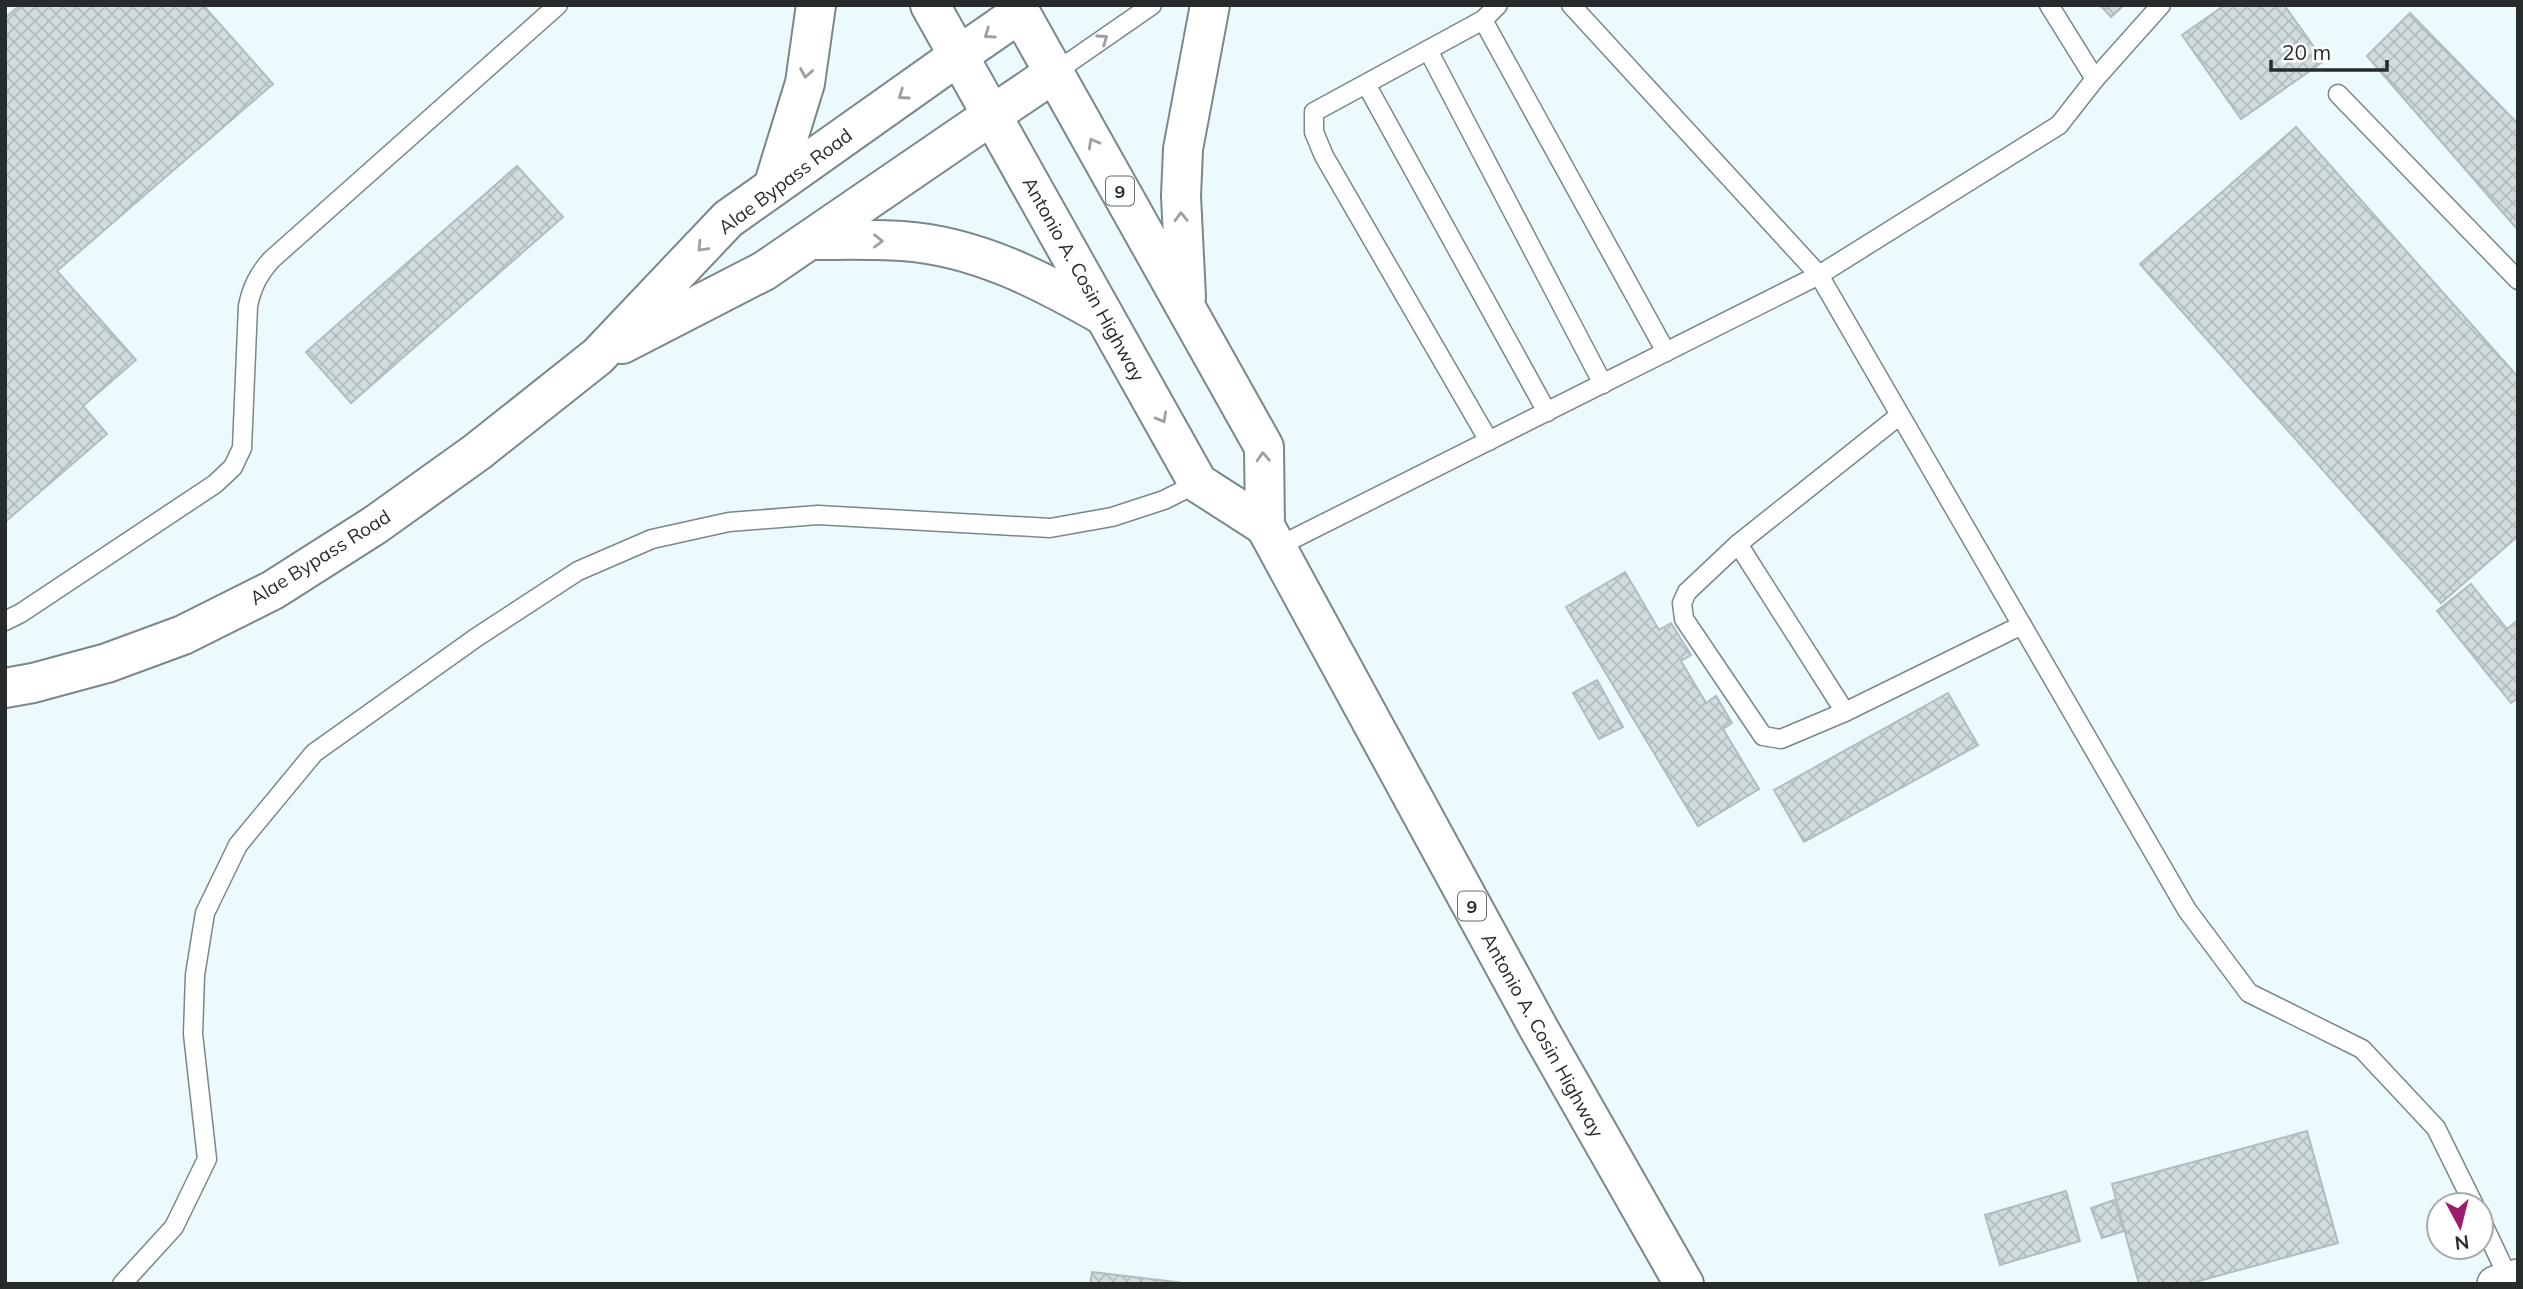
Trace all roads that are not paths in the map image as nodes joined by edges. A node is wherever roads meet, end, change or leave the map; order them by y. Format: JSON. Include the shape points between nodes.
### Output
{"nodes":[{"id":1,"x":558,"y":5,"type":"edge"},
{"id":2,"x":816,"y":5,"type":"edge"},
{"id":3,"x":930,"y":5,"type":"edge"},
{"id":4,"x":1152,"y":5,"type":"edge"},
{"id":5,"x":1210,"y":5,"type":"edge"},
{"id":6,"x":1498,"y":5,"type":"edge"},
{"id":7,"x":1572,"y":5,"type":"edge"},
{"id":8,"x":2049,"y":5,"type":"edge"},
{"id":9,"x":2161,"y":5,"type":"edge"},
{"id":10,"x":1022,"y":8,"type":"edge"},
{"id":11,"x":1483,"y":20,"type":"junction"},
{"id":12,"x":1428,"y":50,"type":"junction"},
{"id":13,"x":958,"y":56,"type":"junction"},
{"id":14,"x":1054,"y":73,"type":"junction"},
{"id":15,"x":2095,"y":79,"type":"junction"},
{"id":16,"x":1366,"y":84,"type":"junction"},
{"id":17,"x":2338,"y":94,"type":"dead end"},
{"id":18,"x":992,"y":115,"type":"junction"},
{"id":19,"x":773,"y":187,"type":"junction"},
{"id":20,"x":810,"y":240,"type":"junction"},
{"id":21,"x":1819,"y":275,"type":"junction"},
{"id":22,"x":2518,"y":280,"type":"edge"},
{"id":23,"x":1186,"y":309,"type":"junction"},
{"id":24,"x":1105,"y":316,"type":"junction"},
{"id":25,"x":1666,"y":352,"type":"junction"},
{"id":26,"x":598,"y":356,"type":"junction"},
{"id":27,"x":1603,"y":384,"type":"junction"},
{"id":28,"x":1547,"y":412,"type":"junction"},
{"id":29,"x":1900,"y":415,"type":"junction"},
{"id":30,"x":1489,"y":441,"type":"junction"},
{"id":31,"x":1198,"y":483,"type":"junction"},
{"id":32,"x":1271,"y":537,"type":"junction"},
{"id":33,"x":1738,"y":544,"type":"junction"},
{"id":34,"x":5,"y":621,"type":"edge"},
{"id":35,"x":2022,"y":625,"type":"junction"},
{"id":36,"x":5,"y":688,"type":"edge"},
{"id":37,"x":1845,"y":712,"type":"junction"},
{"id":38,"x":2467,"y":1191,"type":"edge"},
{"id":39,"x":2495,"y":1252,"type":"edge"},
{"id":40,"x":2507,"y":1280,"type":"edge"},
{"id":41,"x":122,"y":1284,"type":"edge"},
{"id":42,"x":1684,"y":1284,"type":"edge"}],
"edges":[{"from":1,"to":34,"type":"lane","via":[[258,276],[248,306],[242,448],[233,467],[204,492]]},
{"from":2,"to":19,"type":"main road","one_way":true,"via":[[805,83]]},
{"from":3,"to":13,"type":"main road","name":"Antonio A. Cosin Highway","number":"9"},
{"from":14,"to":4,"type":"lane","one_way":true},
{"from":23,"to":5,"type":"main road","one_way":true,"via":[[1181,220],[1184,149]]},
{"from":6,"to":11,"type":"lane"},
{"from":7,"to":21,"type":"lane"},
{"from":8,"to":15,"type":"lane"},
{"from":9,"to":15,"type":"lane"},
{"from":10,"to":13,"type":"main road","name":"Alae Bypass Road","one_way":true},
{"from":10,"to":14,"type":"main road","name":"Antonio A. Cosin Highway","number":"9"},
{"from":11,"to":12,"type":"lane"},
{"from":11,"to":25,"type":"lane"},
{"from":12,"to":16,"type":"lane"},
{"from":12,"to":27,"type":"lane"},
{"from":13,"to":18,"type":"main road","name":"Antonio A. Cosin Highway","number":"9"},
{"from":13,"to":19,"type":"main road","name":"Alae Bypass Road","one_way":true},
{"from":14,"to":18,"type":"main road","name":"Alae Bypass Road"},
{"from":23,"to":14,"type":"main road","name":"Antonio A. Cosin Highway","number":"9","one_way":true},
{"from":15,"to":21,"type":"lane","via":[[2059,125]]},
{"from":16,"to":28,"type":"lane"},
{"from":16,"to":30,"type":"lane","via":[[1314,112],[1314,132]]},
{"from":17,"to":22,"type":"lane"},
{"from":18,"to":20,"type":"main road","name":"Alae Bypass Road"},
{"from":18,"to":24,"type":"main road","name":"Antonio A. Cosin Highway","number":"9"},
{"from":19,"to":26,"type":"main road","name":"Alae Bypass Road","one_way":true,"via":[[728,219]]},
{"from":20,"to":24,"type":"main road","one_way":true,"via":[[904,241],[954,249],[1053,286]]},
{"from":20,"to":26,"type":"main road","name":"Alae Bypass Road","via":[[764,271]]},
{"from":21,"to":25,"type":"lane"},
{"from":21,"to":29,"type":"lane"},
{"from":32,"to":23,"type":"main road","name":"Antonio A. Cosin Highway","number":"9","one_way":true,"via":[[1264,447]]},
{"from":24,"to":31,"type":"main road","name":"Antonio A. Cosin Highway","number":"9","one_way":true},
{"from":25,"to":27,"type":"lane"},
{"from":26,"to":36,"type":"main road","name":"Alae Bypass Road","via":[[477,452],[273,590],[183,635],[107,663]]},
{"from":27,"to":28,"type":"lane"},
{"from":28,"to":30,"type":"lane"},
{"from":29,"to":33,"type":"lane"},
{"from":29,"to":35,"type":"lane"},
{"from":30,"to":32,"type":"lane"},
{"from":31,"to":32,"type":"main road","name":"Antonio A. Cosin Highway","number":"9"},
{"from":31,"to":41,"type":"lane","via":[[1112,517],[1051,528],[818,515],[729,522],[652,539],[578,571],[313,753],[238,845],[205,913],[195,975],[193,1034],[207,1159],[174,1227]]},
{"from":32,"to":42,"type":"main road","name":"Antonio A. Cosin Highway","number":"9","via":[[1539,1029]]},
{"from":33,"to":37,"type":"lane"},
{"from":33,"to":37,"type":"lane","via":[[1687,592],[1682,603],[1684,619],[1763,736],[1780,739]]},
{"from":35,"to":37,"type":"lane"},
{"from":35,"to":38,"type":"lane","via":[[2187,910],[2249,993],[2362,1049],[2436,1128]]},
{"from":39,"to":40,"type":"lane"}]}
